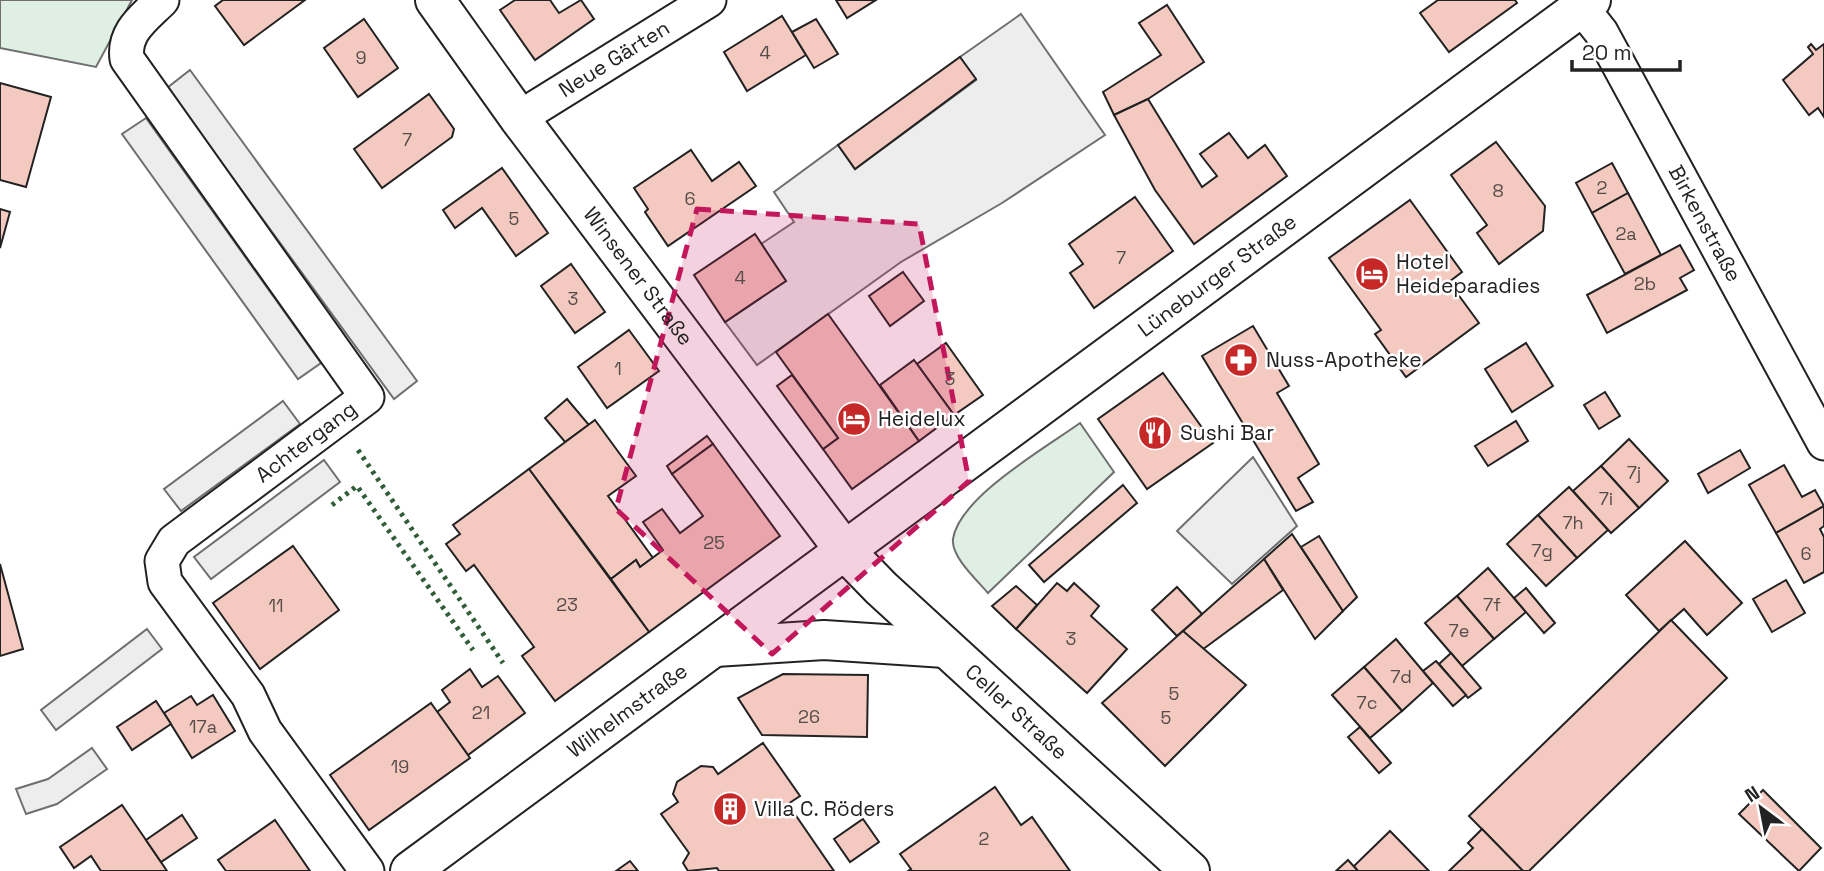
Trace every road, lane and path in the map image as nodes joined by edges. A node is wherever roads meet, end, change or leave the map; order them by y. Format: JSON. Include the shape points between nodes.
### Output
{"nodes":[{"id":1,"x":162,"y":0,"type":"edge"},
{"id":2,"x":435,"y":0,"type":"edge"},
{"id":3,"x":709,"y":0,"type":"edge"},
{"id":4,"x":1586,"y":4,"type":"edge"},
{"id":5,"x":519,"y":118,"type":"junction"},
{"id":6,"x":1824,"y":443,"type":"edge"},
{"id":7,"x":845,"y":551,"type":"junction"},
{"id":8,"x":715,"y":647,"type":"junction"},
{"id":9,"x":945,"y":648,"type":"junction"},
{"id":10,"x":367,"y":871,"type":"edge"},
{"id":11,"x":410,"y":871,"type":"edge"},
{"id":12,"x":1190,"y":871,"type":"edge"}],
"edges":[{"from":1,"to":10,"type":"street","name":"Achtergang","via":[[129,34],[127,60],[367,397],[174,541],[162,561],[162,571],[174,597],[248,695],[265,732]]},
{"from":2,"to":5,"type":"main road","name":"Winsener Straße"},
{"from":3,"to":5,"type":"street","name":"Neue Gärten"},
{"from":4,"to":6,"type":"street","name":"Birkenstraße"},
{"from":4,"to":7,"type":"main road","name":"Lüneburger Straße"},
{"from":5,"to":7,"type":"main road","name":"Winsener Straße"},
{"from":7,"to":8,"type":"main road","name":"Wilhelmstraße"},
{"from":7,"to":9,"type":"main road","name":"Celler Straße"},
{"from":8,"to":9,"type":"main road","via":[[824,640]]},
{"from":8,"to":11,"type":"main road","name":"Wilhelmstraße"},
{"from":9,"to":12,"type":"main road","name":"Celler Straße"}]}
